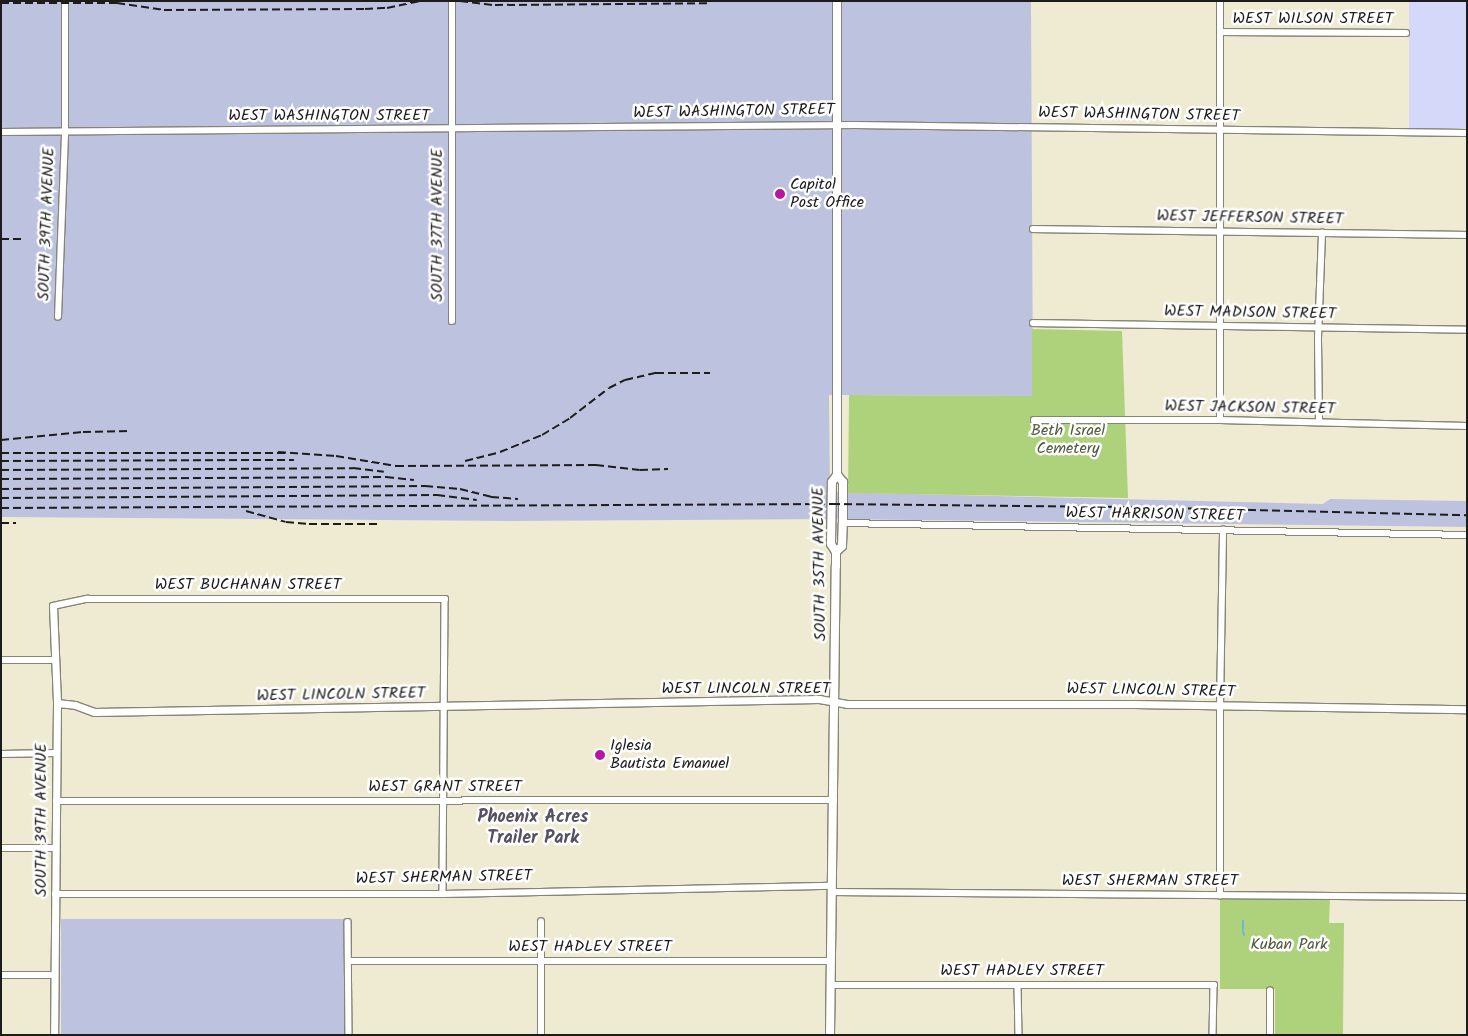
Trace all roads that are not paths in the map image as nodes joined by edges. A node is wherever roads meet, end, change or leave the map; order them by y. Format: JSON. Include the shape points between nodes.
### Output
{"nodes":[{"id":1,"x":65,"y":1,"type":"edge"},
{"id":2,"x":452,"y":1,"type":"edge"},
{"id":3,"x":837,"y":1,"type":"edge"},
{"id":4,"x":1220,"y":1,"type":"edge"},
{"id":5,"x":1221,"y":32,"type":"junction"},
{"id":6,"x":1406,"y":33,"type":"dead end"},
{"id":7,"x":837,"y":125,"type":"junction"},
{"id":8,"x":452,"y":128,"type":"junction"},
{"id":9,"x":1220,"y":130,"type":"junction"},
{"id":10,"x":1,"y":132,"type":"edge"},
{"id":11,"x":65,"y":132,"type":"junction"},
{"id":12,"x":1467,"y":134,"type":"edge"},
{"id":13,"x":1033,"y":229,"type":"dead end"},
{"id":14,"x":1220,"y":232,"type":"junction"},
{"id":15,"x":1322,"y":233,"type":"junction"},
{"id":16,"x":1467,"y":235,"type":"edge"},
{"id":17,"x":58,"y":317,"type":"dead end"},
{"id":18,"x":452,"y":321,"type":"dead end"},
{"id":19,"x":1034,"y":323,"type":"dead end"},
{"id":20,"x":1221,"y":326,"type":"junction"},
{"id":21,"x":1320,"y":328,"type":"junction"},
{"id":22,"x":1467,"y":330,"type":"edge"},
{"id":23,"x":1034,"y":420,"type":"dead end"},
{"id":24,"x":1220,"y":420,"type":"junction"},
{"id":25,"x":1320,"y":422,"type":"junction"},
{"id":26,"x":1467,"y":426,"type":"edge"},
{"id":27,"x":837,"y":475,"type":"junction"},
{"id":28,"x":843,"y":523,"type":"junction"},
{"id":29,"x":1222,"y":530,"type":"junction"},
{"id":30,"x":1467,"y":535,"type":"edge"},
{"id":31,"x":836,"y":552,"type":"junction"},
{"id":32,"x":53,"y":606,"type":"joint"},
{"id":33,"x":1,"y":660,"type":"edge"},
{"id":34,"x":56,"y":660,"type":"junction"},
{"id":35,"x":834,"y":702,"type":"junction"},
{"id":36,"x":57,"y":703,"type":"junction"},
{"id":37,"x":1220,"y":706,"type":"junction"},
{"id":38,"x":445,"y":707,"type":"junction"},
{"id":39,"x":1467,"y":709,"type":"edge"},
{"id":40,"x":56,"y":753,"type":"junction"},
{"id":41,"x":1,"y":754,"type":"edge"},
{"id":42,"x":834,"y":800,"type":"junction"},
{"id":43,"x":56,"y":801,"type":"junction"},
{"id":44,"x":444,"y":801,"type":"junction"},
{"id":45,"x":1,"y":848,"type":"edge"},
{"id":46,"x":55,"y":848,"type":"junction"},
{"id":47,"x":832,"y":889,"type":"junction"},
{"id":48,"x":55,"y":894,"type":"junction"},
{"id":49,"x":443,"y":894,"type":"junction"},
{"id":50,"x":1220,"y":896,"type":"junction"},
{"id":51,"x":1467,"y":897,"type":"edge"},
{"id":52,"x":348,"y":922,"type":"dead end"},
{"id":53,"x":542,"y":922,"type":"dead end"},
{"id":54,"x":541,"y":960,"type":"junction"},
{"id":55,"x":348,"y":961,"type":"junction"},
{"id":56,"x":831,"y":961,"type":"junction"},
{"id":57,"x":55,"y":975,"type":"junction"},
{"id":58,"x":1,"y":976,"type":"edge"},
{"id":59,"x":830,"y":985,"type":"junction"},
{"id":60,"x":1018,"y":985,"type":"junction"},
{"id":61,"x":1270,"y":991,"type":"dead end"},
{"id":62,"x":54,"y":1035,"type":"edge"},
{"id":63,"x":349,"y":1035,"type":"edge"},
{"id":64,"x":541,"y":1035,"type":"edge"},
{"id":65,"x":830,"y":1035,"type":"edge"},
{"id":66,"x":1019,"y":1035,"type":"edge"},
{"id":67,"x":1213,"y":1035,"type":"edge"},
{"id":68,"x":1270,"y":1035,"type":"edge"}],
"edges":[{"from":1,"to":11,"type":"street","name":"SOUTH 39TH AVENUE"},
{"from":2,"to":8,"type":"street","name":"SOUTH 37TH AVENUE"},
{"from":3,"to":7,"type":"main road","name":"SOUTH 35TH AVENUE"},
{"from":4,"to":5,"type":"street"},
{"from":5,"to":6,"type":"street","name":"WEST WILSON STREET"},
{"from":5,"to":9,"type":"street"},
{"from":7,"to":8,"type":"street","name":"WEST WASHINGTON STREET"},
{"from":7,"to":9,"type":"street","name":"WEST WASHINGTON STREET"},
{"from":7,"to":27,"type":"main road","name":"SOUTH 35TH AVENUE"},
{"from":8,"to":11,"type":"street","name":"WEST WASHINGTON STREET"},
{"from":8,"to":18,"type":"street","name":"SOUTH 37TH AVENUE"},
{"from":9,"to":12,"type":"street","name":"WEST WASHINGTON STREET"},
{"from":9,"to":14,"type":"street"},
{"from":10,"to":11,"type":"street","name":"WEST WASHINGTON STREET"},
{"from":11,"to":17,"type":"street","name":"SOUTH 39TH AVENUE"},
{"from":13,"to":14,"type":"street","name":"WEST JEFFERSON STREET"},
{"from":14,"to":15,"type":"street","name":"WEST JEFFERSON STREET"},
{"from":14,"to":20,"type":"street"},
{"from":15,"to":16,"type":"street","name":"WEST JEFFERSON STREET"},
{"from":15,"to":21,"type":"street"},
{"from":19,"to":20,"type":"street","name":"WEST MADISON STREET"},
{"from":20,"to":21,"type":"street","name":"WEST MADISON STREET"},
{"from":20,"to":24,"type":"street"},
{"from":21,"to":22,"type":"street","name":"WEST MADISON STREET"},
{"from":21,"to":25,"type":"street"},
{"from":23,"to":24,"type":"street","name":"WEST JACKSON STREET"},
{"from":24,"to":25,"type":"street","name":"WEST JACKSON STREET"},
{"from":25,"to":26,"type":"street","name":"WEST JACKSON STREET"},
{"from":27,"to":28,"type":"main road","via":[[843,482]]},
{"from":27,"to":31,"type":"main road","name":"SOUTH 35TH AVENUE","via":[[832,482],[831,544]]},
{"from":28,"to":29,"type":"street","name":"WEST HARRISON STREET"},
{"from":28,"to":31,"type":"main road","via":[[842,546]]},
{"from":29,"to":30,"type":"street","name":"WEST HARRISON STREET"},
{"from":29,"to":37,"type":"street"},
{"from":31,"to":35,"type":"main road","name":"SOUTH 35TH AVENUE"},
{"from":32,"to":34,"type":"street","name":"SOUTH 39TH AVENUE"},
{"from":32,"to":38,"type":"street","name":"WEST BUCHANAN STREET","via":[[87,599],[444,599]]},
{"from":33,"to":34,"type":"street"},
{"from":34,"to":36,"type":"street","name":"SOUTH 39TH AVENUE"},
{"from":35,"to":37,"type":"street","name":"WEST LINCOLN STREET"},
{"from":35,"to":38,"type":"street","name":"WEST LINCOLN STREET","via":[[820,699]]},
{"from":35,"to":42,"type":"main road","name":"SOUTH 35TH AVENUE"},
{"from":36,"to":38,"type":"street","name":"WEST LINCOLN STREET","via":[[94,712]]},
{"from":36,"to":40,"type":"street","name":"SOUTH 39TH AVENUE"},
{"from":37,"to":39,"type":"street","name":"WEST LINCOLN STREET"},
{"from":37,"to":50,"type":"street"},
{"from":38,"to":44,"type":"street"},
{"from":40,"to":41,"type":"street"},
{"from":40,"to":43,"type":"street","name":"SOUTH 39TH AVENUE"},
{"from":42,"to":44,"type":"street","name":"WEST GRANT STREET"},
{"from":42,"to":47,"type":"main road","name":"SOUTH 35TH AVENUE"},
{"from":43,"to":44,"type":"street","name":"WEST GRANT STREET"},
{"from":43,"to":46,"type":"street","name":"SOUTH 39TH AVENUE"},
{"from":44,"to":49,"type":"street"},
{"from":45,"to":46,"type":"street"},
{"from":46,"to":48,"type":"street","name":"SOUTH 39TH AVENUE"},
{"from":47,"to":49,"type":"street","name":"WEST SHERMAN STREET"},
{"from":47,"to":50,"type":"street","name":"WEST SHERMAN STREET"},
{"from":47,"to":56,"type":"main road","name":"SOUTH 35TH AVENUE"},
{"from":48,"to":49,"type":"street","name":"WEST SHERMAN STREET"},
{"from":48,"to":57,"type":"street","name":"SOUTH 39TH AVENUE"},
{"from":50,"to":51,"type":"street","name":"WEST SHERMAN STREET"},
{"from":52,"to":55,"type":"street"},
{"from":53,"to":54,"type":"street"},
{"from":54,"to":55,"type":"street","name":"WEST HADLEY STREET"},
{"from":54,"to":56,"type":"street","name":"WEST HADLEY STREET"},
{"from":54,"to":64,"type":"street"},
{"from":55,"to":63,"type":"street"},
{"from":56,"to":59,"type":"main road","name":"SOUTH 35TH AVENUE"},
{"from":57,"to":58,"type":"street"},
{"from":57,"to":62,"type":"street","name":"SOUTH 39TH AVENUE"},
{"from":59,"to":60,"type":"street","name":"WEST HADLEY STREET"},
{"from":59,"to":65,"type":"main road","name":"SOUTH 35TH AVENUE"},
{"from":60,"to":66,"type":"street"},
{"from":60,"to":67,"type":"street","name":"WEST HADLEY STREET","via":[[1214,985]]},
{"from":61,"to":68,"type":"street"}]}
